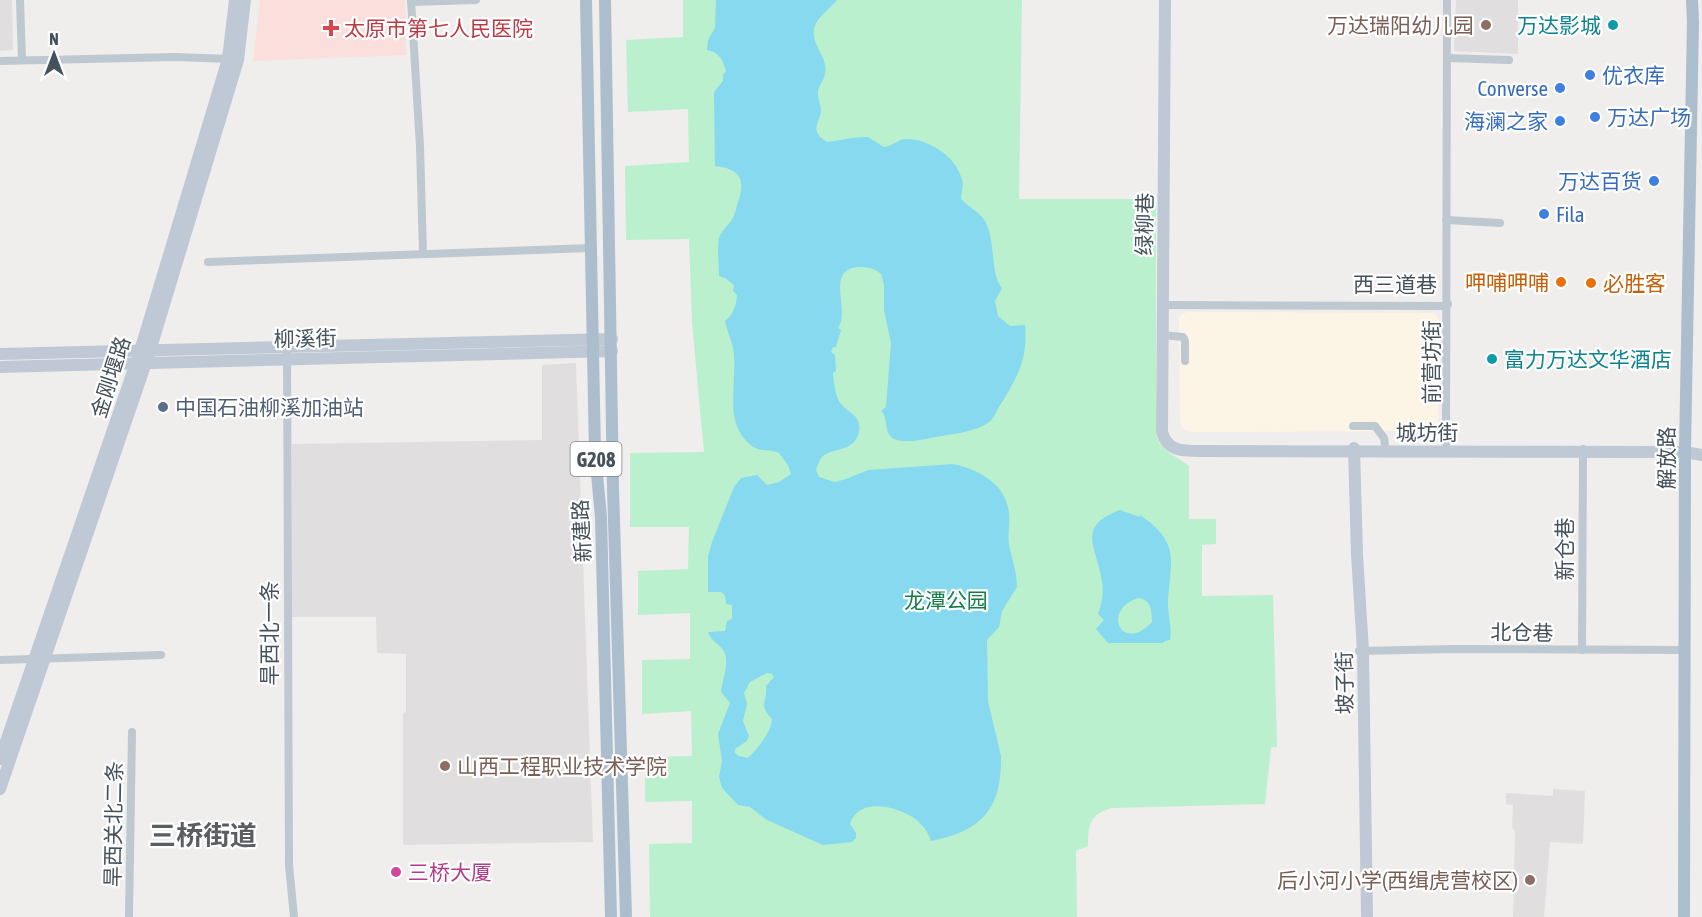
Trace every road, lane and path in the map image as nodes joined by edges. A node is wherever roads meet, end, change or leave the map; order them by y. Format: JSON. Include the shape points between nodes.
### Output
{"nodes":[{"id":1,"x":20,"y":0,"type":"edge"},
{"id":2,"x":235,"y":0,"type":"edge"},
{"id":3,"x":245,"y":0,"type":"edge"},
{"id":4,"x":476,"y":0,"type":"edge"},
{"id":5,"x":586,"y":0,"type":"edge"},
{"id":6,"x":605,"y":0,"type":"edge"},
{"id":7,"x":1165,"y":0,"type":"edge"},
{"id":8,"x":1170,"y":0,"type":"edge"},
{"id":9,"x":1449,"y":0,"type":"edge"},
{"id":10,"x":1693,"y":0,"type":"edge"},
{"id":11,"x":411,"y":1,"type":"edge"},
{"id":12,"x":1449,"y":58,"type":"junction"},
{"id":13,"x":233,"y":59,"type":"junction"},
{"id":14,"x":22,"y":60,"type":"junction"},
{"id":15,"x":1509,"y":60,"type":"dead end"},
{"id":16,"x":0,"y":61,"type":"edge"},
{"id":17,"x":1448,"y":220,"type":"junction"},
{"id":18,"x":1500,"y":223,"type":"dead end"},
{"id":19,"x":591,"y":249,"type":"junction"},
{"id":20,"x":423,"y":254,"type":"junction"},
{"id":21,"x":208,"y":262,"type":"dead end"},
{"id":22,"x":1165,"y":303,"type":"junction"},
{"id":23,"x":1446,"y":304,"type":"junction"},
{"id":24,"x":1165,"y":335,"type":"junction"},
{"id":25,"x":594,"y":345,"type":"junction"},
{"id":26,"x":612,"y":345,"type":"junction"},
{"id":27,"x":287,"y":353,"type":"junction"},
{"id":28,"x":0,"y":354,"type":"edge"},
{"id":29,"x":143,"y":356,"type":"junction"},
{"id":30,"x":1185,"y":361,"type":"dead end"},
{"id":31,"x":0,"y":367,"type":"edge"},
{"id":32,"x":1353,"y":426,"type":"dead end"},
{"id":33,"x":1170,"y":443,"type":"joint"},
{"id":34,"x":1702,"y":447,"type":"edge"},
{"id":35,"x":1352,"y":449,"type":"junction"},
{"id":36,"x":1386,"y":450,"type":"junction"},
{"id":37,"x":1447,"y":450,"type":"junction"},
{"id":38,"x":1583,"y":450,"type":"junction"},
{"id":39,"x":1685,"y":450,"type":"junction"},
{"id":40,"x":1702,"y":455,"type":"edge"},
{"id":41,"x":1582,"y":650,"type":"junction"},
{"id":42,"x":1686,"y":650,"type":"junction"},
{"id":43,"x":1360,"y":651,"type":"junction"},
{"id":44,"x":161,"y":655,"type":"dead end"},
{"id":45,"x":40,"y":659,"type":"junction"},
{"id":46,"x":0,"y":660,"type":"edge"},
{"id":47,"x":132,"y":732,"type":"dead end"},
{"id":48,"x":0,"y":759,"type":"edge"},
{"id":49,"x":0,"y":789,"type":"edge"},
{"id":50,"x":129,"y":917,"type":"edge"},
{"id":51,"x":294,"y":917,"type":"edge"},
{"id":52,"x":611,"y":917,"type":"edge"},
{"id":53,"x":626,"y":917,"type":"edge"},
{"id":54,"x":1365,"y":917,"type":"edge"},
{"id":55,"x":1684,"y":917,"type":"edge"}],
"edges":[{"from":1,"to":14,"type":"street"},
{"from":2,"to":13,"type":"street"},
{"from":3,"to":13,"type":"street"},
{"from":4,"to":11,"type":"street"},
{"from":5,"to":19,"type":"main road","name":"新建路","number":"G208"},
{"from":6,"to":26,"type":"main road","name":"新建路","number":"G208"},
{"from":7,"to":22,"type":"street","name":"绿柳巷"},
{"from":8,"to":22,"type":"street","name":"绿柳巷"},
{"from":9,"to":12,"type":"street","name":"前营坊街"},
{"from":10,"to":39,"type":"main road","name":"解放路"},
{"from":11,"to":20,"type":"street"},
{"from":12,"to":15,"type":"street"},
{"from":12,"to":17,"type":"street","name":"前营坊街"},
{"from":13,"to":14,"type":"street"},
{"from":13,"to":29,"type":"street"},
{"from":14,"to":16,"type":"street"},
{"from":17,"to":18,"type":"street"},
{"from":17,"to":23,"type":"street","name":"前营坊街"},
{"from":19,"to":20,"type":"street"},
{"from":19,"to":25,"type":"main road","name":"新建路","number":"G208"},
{"from":20,"to":21,"type":"street"},
{"from":22,"to":23,"type":"street","name":"西三道巷"},
{"from":22,"to":24,"type":"street","name":"绿柳巷"},
{"from":23,"to":37,"type":"street","name":"前营坊街"},
{"from":24,"to":30,"type":"street","via":[[1183,337]]},
{"from":24,"to":33,"type":"street","name":"绿柳巷"},
{"from":25,"to":26,"type":"street","name":"柳溪街"},
{"from":25,"to":27,"type":"street","name":"柳溪街"},
{"from":25,"to":52,"type":"main road","name":"新建路","number":"G208"},
{"from":26,"to":53,"type":"main road","name":"新建路","number":"G208"},
{"from":27,"to":29,"type":"street","name":"柳溪街"},
{"from":27,"to":51,"type":"street","name":"旱西北一条","via":[[289,865]]},
{"from":28,"to":29,"type":"street","name":"柳溪街"},
{"from":29,"to":31,"type":"street","name":"柳溪街"},
{"from":29,"to":45,"type":"street"},
{"from":32,"to":36,"type":"street","via":[[1375,426],[1384,438]]},
{"from":33,"to":35,"type":"street","name":"城坊街","via":[[1199,447]]},
{"from":34,"to":39,"type":"street"},
{"from":35,"to":36,"type":"street","name":"城坊街"},
{"from":35,"to":43,"type":"street","name":"坡子街","via":[[1352,554]]},
{"from":36,"to":37,"type":"street","name":"城坊街"},
{"from":37,"to":38,"type":"street","name":"城坊街"},
{"from":38,"to":39,"type":"street","name":"城坊街"},
{"from":38,"to":41,"type":"street","name":"新仓巷"},
{"from":39,"to":40,"type":"street"},
{"from":39,"to":42,"type":"main road","name":"解放路"},
{"from":41,"to":42,"type":"street","name":"北仓巷"},
{"from":41,"to":43,"type":"street","name":"北仓巷"},
{"from":42,"to":55,"type":"main road","name":"解放路"},
{"from":43,"to":54,"type":"street","name":"坡子街"},
{"from":44,"to":45,"type":"street"},
{"from":45,"to":46,"type":"street"},
{"from":45,"to":48,"type":"street"},
{"from":45,"to":49,"type":"street"},
{"from":47,"to":50,"type":"street","name":"旱西关北二条"}]}
